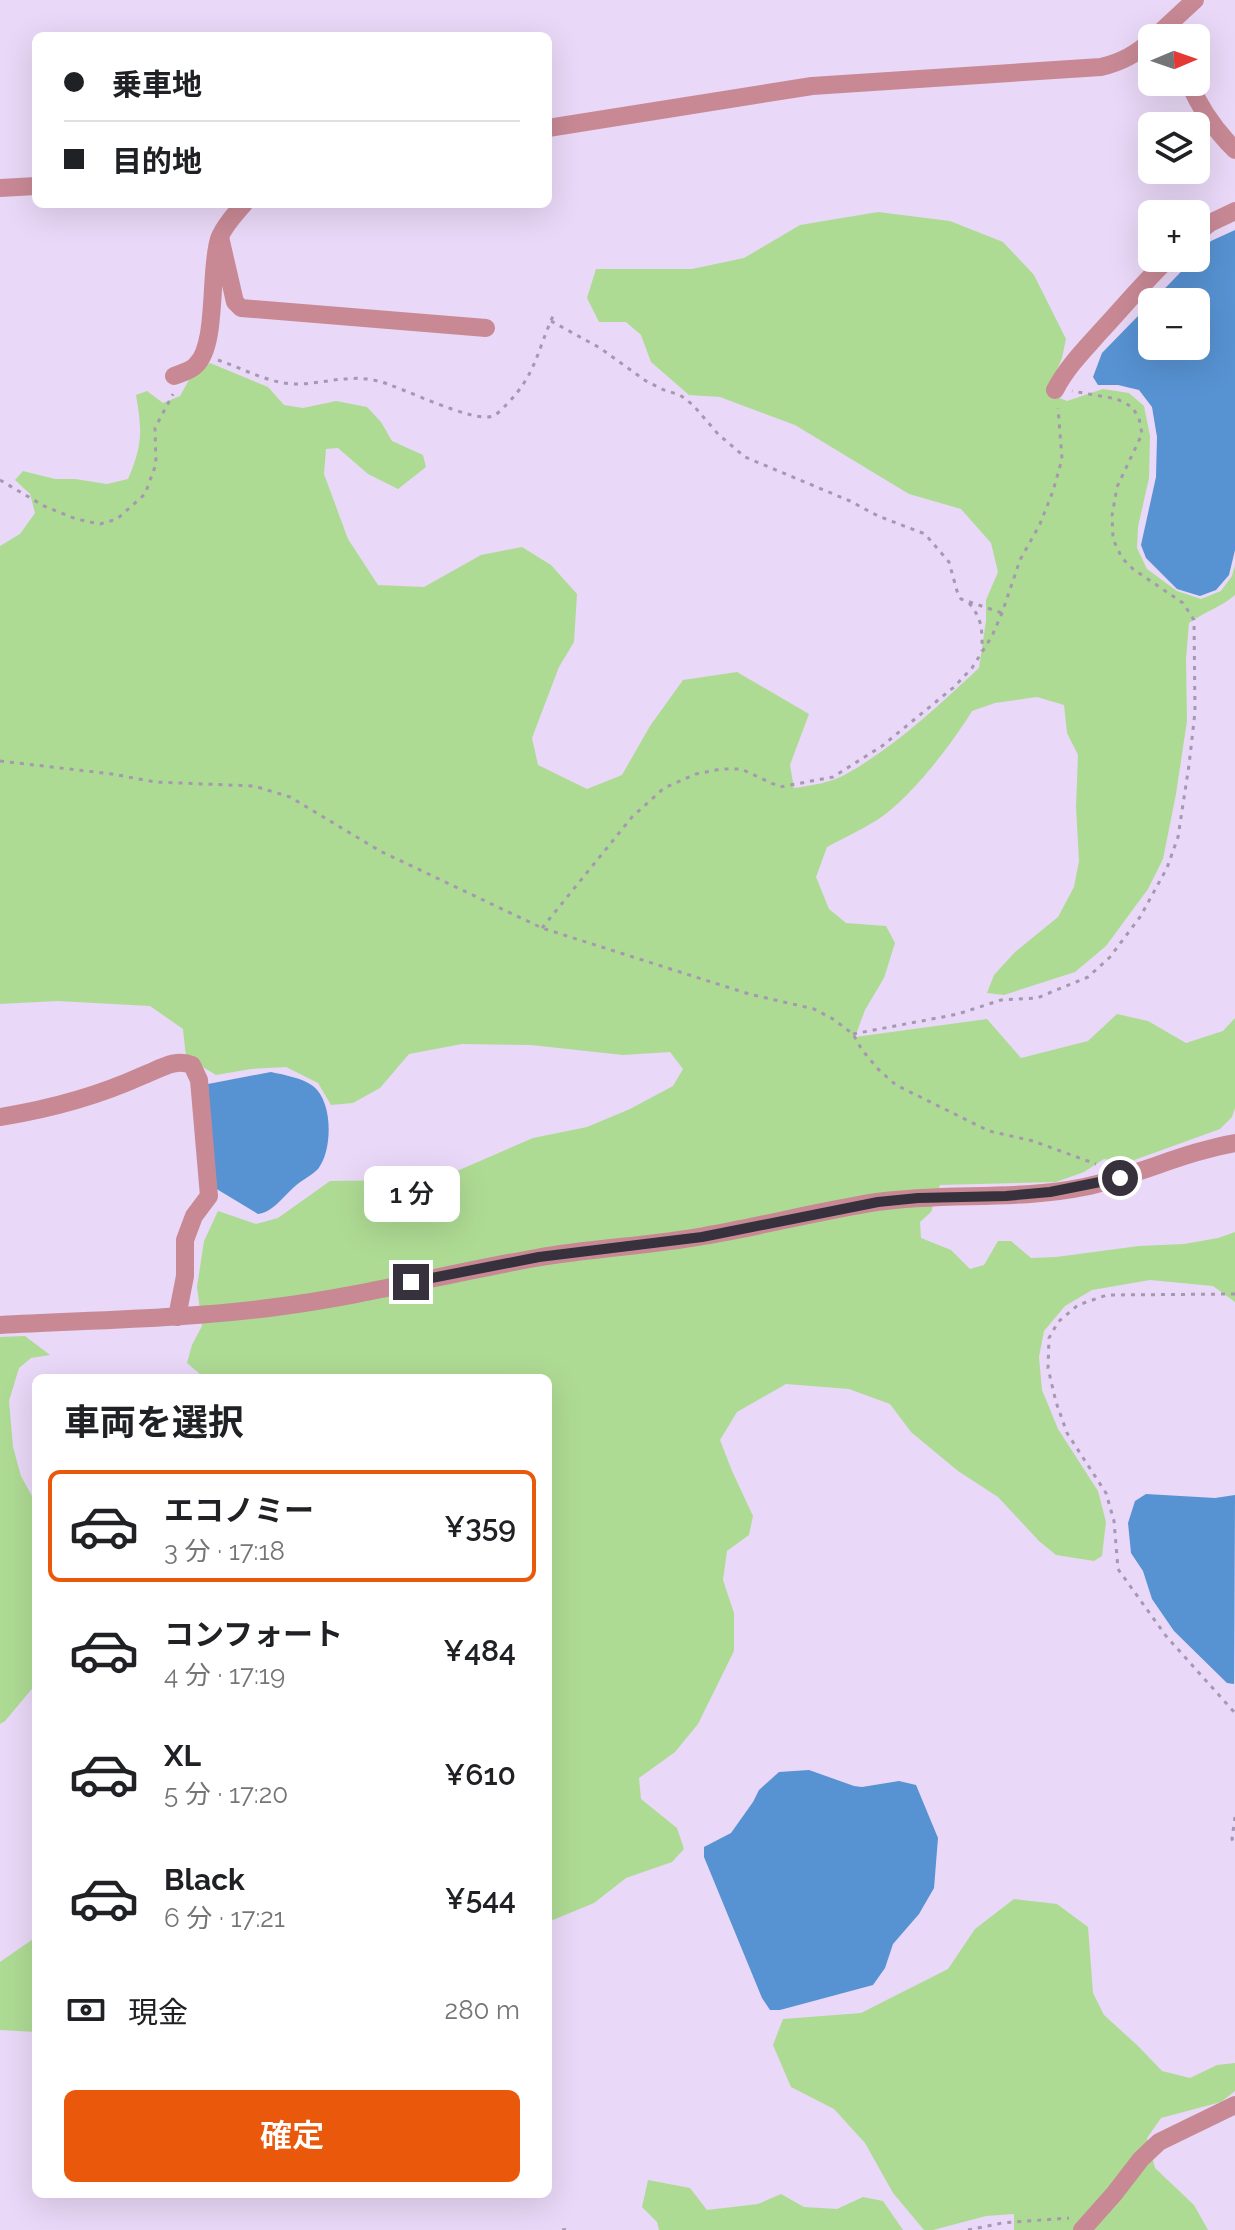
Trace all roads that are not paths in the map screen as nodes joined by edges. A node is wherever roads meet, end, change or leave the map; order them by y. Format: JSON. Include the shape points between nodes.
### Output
{"nodes":[{"id":1,"x":1195,"y":0,"type":"edge"},
{"id":2,"x":1172,"y":24,"type":"edge"},
{"id":3,"x":1138,"y":52,"type":"edge"},
{"id":4,"x":1195,"y":96,"type":"edge"},
{"id":5,"x":552,"y":127,"type":"edge"},
{"id":6,"x":1235,"y":150,"type":"edge"},
{"id":7,"x":32,"y":186,"type":"edge"},
{"id":8,"x":0,"y":188,"type":"edge"},
{"id":9,"x":241,"y":208,"type":"edge"},
{"id":10,"x":1235,"y":211,"type":"edge"},
{"id":11,"x":1210,"y":223,"type":"edge"},
{"id":12,"x":220,"y":237,"type":"junction"},
{"id":13,"x":1154,"y":272,"type":"edge"},
{"id":14,"x":486,"y":328,"type":"dead end"},
{"id":15,"x":174,"y":376,"type":"road end"},
{"id":16,"x":1055,"y":390,"type":"road end"},
{"id":17,"x":0,"y":1117,"type":"edge"},
{"id":18,"x":1235,"y":1143,"type":"edge"},
{"id":19,"x":177,"y":1317,"type":"junction"},
{"id":20,"x":0,"y":1325,"type":"edge"},
{"id":21,"x":1235,"y":2105,"type":"edge"},
{"id":22,"x":1088,"y":2223,"type":"edge"}],
"edges":[{"from":1,"to":2,"type":"street"},
{"from":3,"to":5,"type":"street","via":[[1101,67],[812,86]]},
{"from":4,"to":6,"type":"street","via":[[1216,131]]},
{"from":7,"to":8,"type":"street"},
{"from":9,"to":12,"type":"street"},
{"from":10,"to":11,"type":"street"},
{"from":12,"to":14,"type":"street","via":[[235,302],[241,308]]},
{"from":12,"to":15,"type":"street","via":[[203,354],[197,365]]},
{"from":13,"to":16,"type":"street"},
{"from":17,"to":19,"type":"street","via":[[70,1103],[174,1063],[192,1065],[199,1080],[209,1196],[185,1240]]},
{"from":18,"to":19,"type":"street","via":[[1120,1178],[1050,1192],[878,1202],[702,1237],[539,1257],[331,1299]]},
{"from":19,"to":20,"type":"street"},
{"from":21,"to":22,"type":"street","via":[[1159,2142]]}]}
